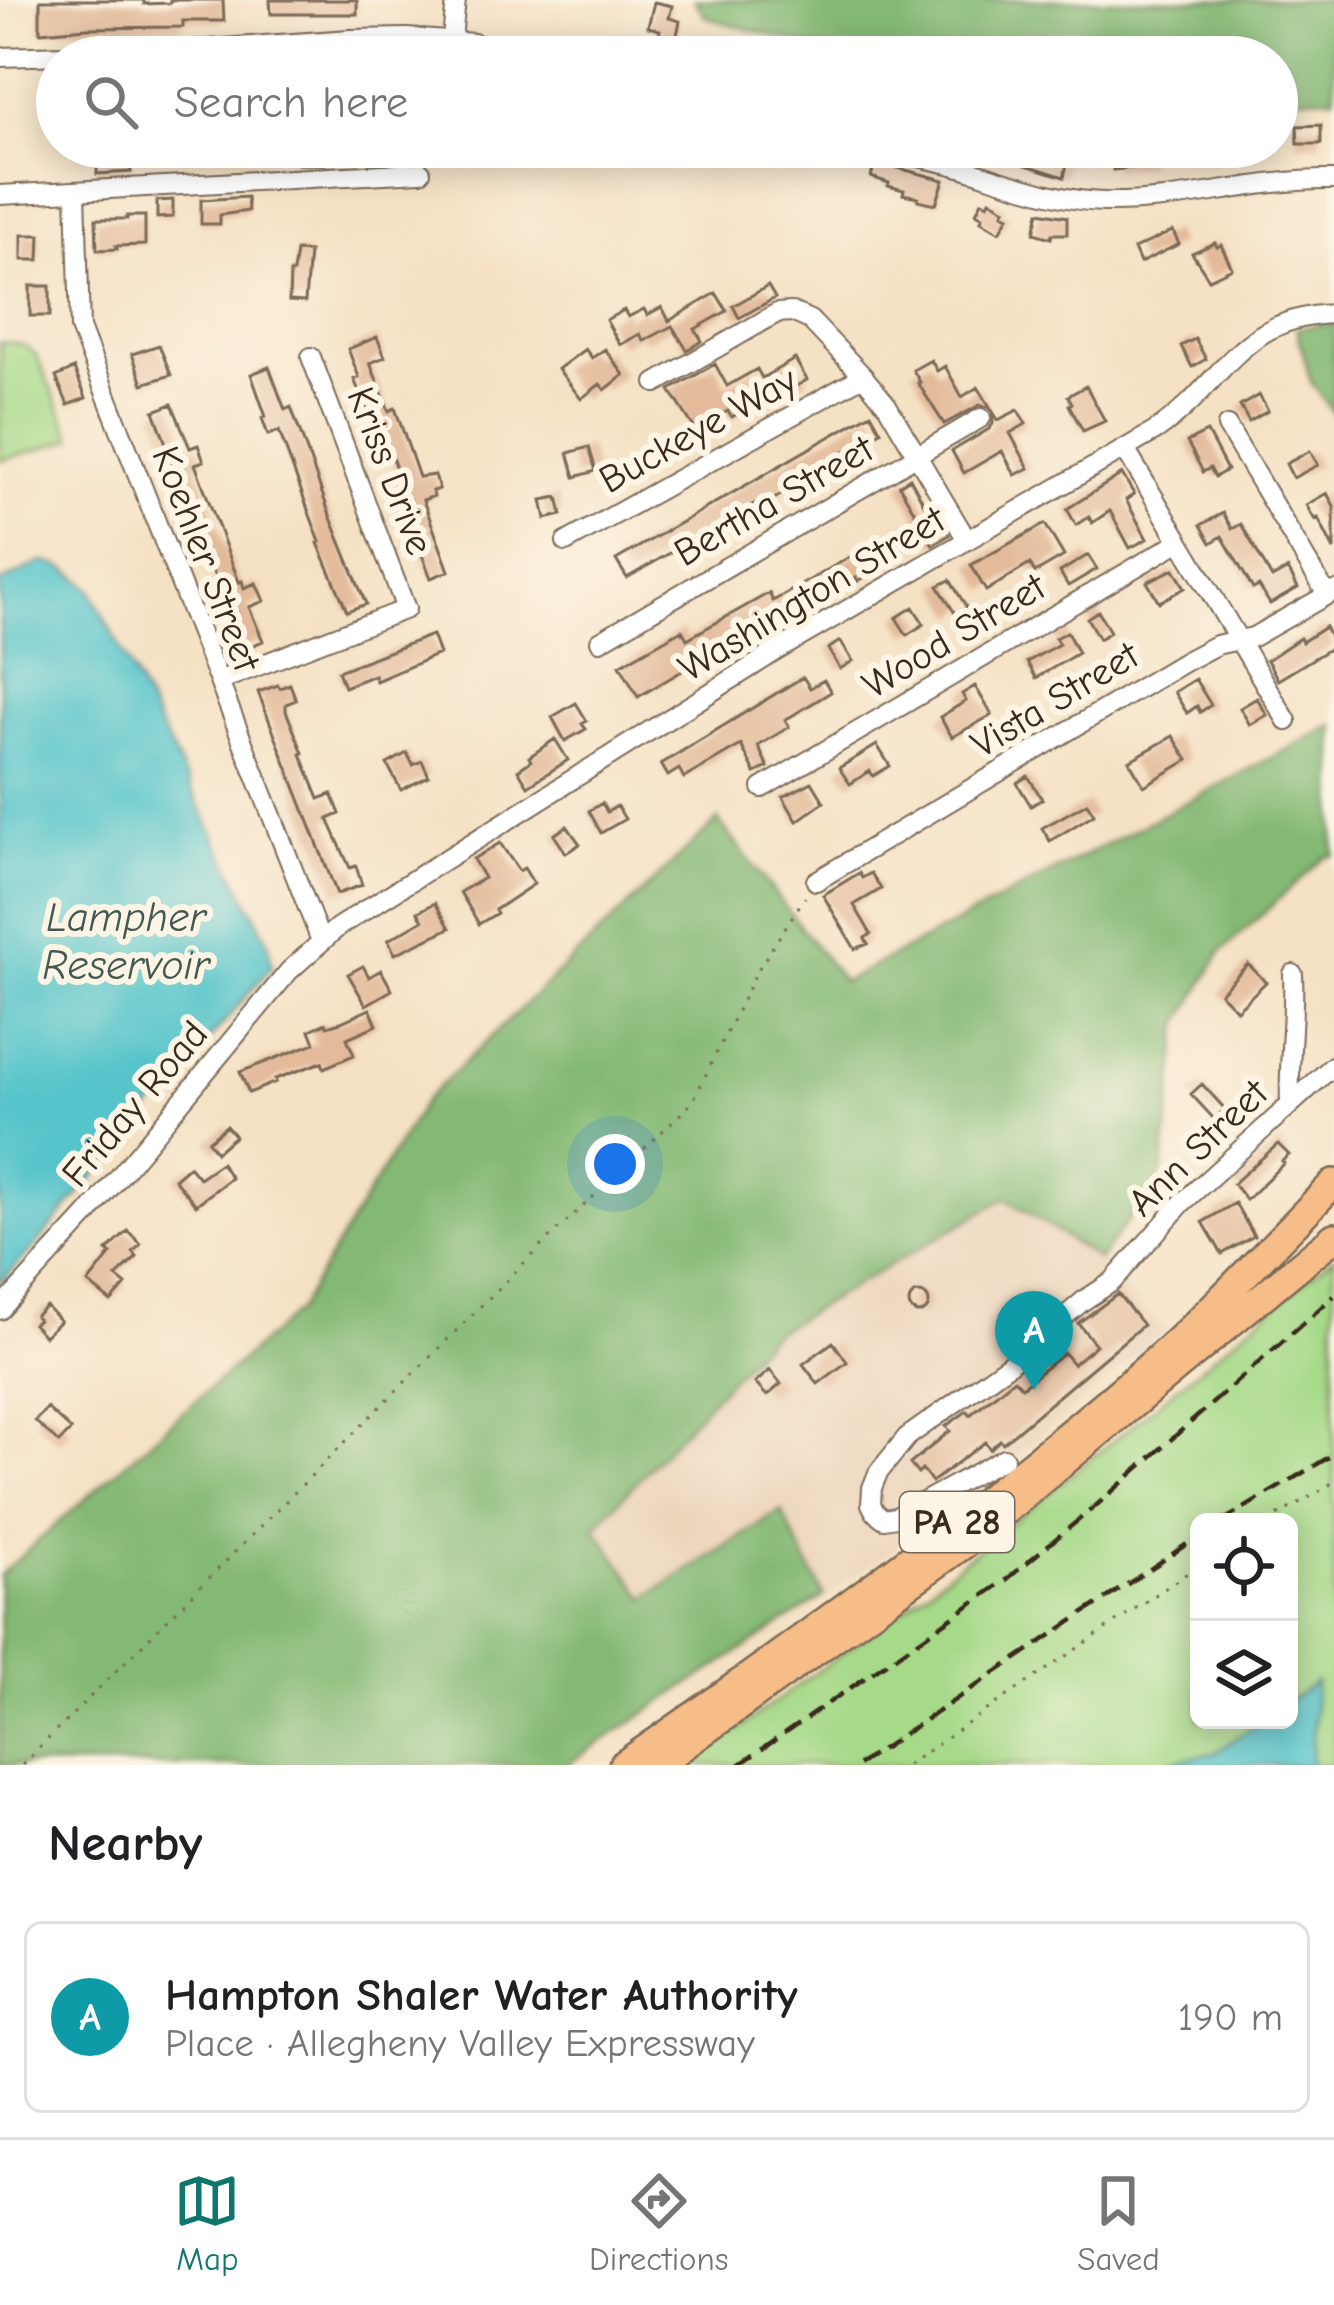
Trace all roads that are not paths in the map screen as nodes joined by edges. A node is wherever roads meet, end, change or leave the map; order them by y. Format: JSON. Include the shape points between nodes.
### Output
{"nodes":[{"id":1,"x":456,"y":0,"type":"edge"},
{"id":2,"x":452,"y":36,"type":"edge"},
{"id":3,"x":36,"y":56,"type":"edge"},
{"id":4,"x":0,"y":57,"type":"edge"},
{"id":5,"x":962,"y":168,"type":"edge"},
{"id":6,"x":422,"y":172,"type":"dead end"},
{"id":7,"x":1334,"y":180,"type":"edge"},
{"id":8,"x":76,"y":192,"type":"junction"},
{"id":9,"x":0,"y":195,"type":"edge"},
{"id":10,"x":1334,"y":314,"type":"edge"},
{"id":11,"x":311,"y":357,"type":"dead end"},
{"id":12,"x":862,"y":376,"type":"junction"},
{"id":13,"x":656,"y":382,"type":"dead end"},
{"id":14,"x":981,"y":418,"type":"dead end"},
{"id":15,"x":1227,"y":426,"type":"dead end"},
{"id":16,"x":1125,"y":448,"type":"junction"},
{"id":17,"x":916,"y":456,"type":"junction"},
{"id":18,"x":967,"y":540,"type":"junction"},
{"id":19,"x":1180,"y":541,"type":"junction"},
{"id":20,"x":566,"y":542,"type":"dead end"},
{"id":21,"x":1330,"y":593,"type":"edge"},
{"id":22,"x":1238,"y":640,"type":"junction"},
{"id":23,"x":600,"y":641,"type":"dead end"},
{"id":24,"x":219,"y":681,"type":"junction"},
{"id":25,"x":1287,"y":722,"type":"dead end"},
{"id":26,"x":762,"y":788,"type":"dead end"},
{"id":27,"x":815,"y":880,"type":"road end"},
{"id":28,"x":321,"y":941,"type":"junction"},
{"id":29,"x":1293,"y":974,"type":"dead end"},
{"id":30,"x":1334,"y":1065,"type":"edge"},
{"id":31,"x":1290,"y":1104,"type":"junction"},
{"id":32,"x":1334,"y":1183,"type":"edge"},
{"id":33,"x":1334,"y":1233,"type":"edge"},
{"id":34,"x":0,"y":1310,"type":"edge"},
{"id":35,"x":1004,"y":1458,"type":"dead end"},
{"id":36,"x":623,"y":1765,"type":"edge"},
{"id":37,"x":658,"y":1765,"type":"edge"}],
"edges":[{"from":1,"to":2,"type":"street"},
{"from":3,"to":4,"type":"street"},
{"from":5,"to":7,"type":"street","via":[[1101,202]]},
{"from":6,"to":8,"type":"street"},
{"from":8,"to":9,"type":"street"},
{"from":8,"to":24,"type":"street","name":"Koehler Street","via":[[80,328]]},
{"from":10,"to":16,"type":"street","name":"Washington Street","via":[[1294,319],[1255,337],[1173,419]]},
{"from":11,"to":24,"type":"street","name":"Kriss Drive","via":[[406,609]]},
{"from":12,"to":13,"type":"street","via":[[810,320],[792,312]]},
{"from":12,"to":17,"type":"street"},
{"from":12,"to":20,"type":"street","name":"Buckeye Way"},
{"from":14,"to":17,"type":"street","name":"Bertha Street"},
{"from":15,"to":21,"type":"street"},
{"from":16,"to":18,"type":"street","name":"Washington Street"},
{"from":16,"to":19,"type":"street"},
{"from":17,"to":18,"type":"street"},
{"from":17,"to":23,"type":"street","name":"Bertha Street"},
{"from":18,"to":28,"type":"street","name":"Washington Street","via":[[682,709]]},
{"from":19,"to":22,"type":"street"},
{"from":19,"to":26,"type":"street","name":"Wood Street"},
{"from":21,"to":22,"type":"street","name":"Vista Street"},
{"from":22,"to":25,"type":"street"},
{"from":22,"to":27,"type":"street","name":"Vista Street","via":[[1184,662]]},
{"from":24,"to":28,"type":"street","name":"Koehler Street"},
{"from":28,"to":34,"type":"street","name":"Friday Road"},
{"from":29,"to":31,"type":"street"},
{"from":30,"to":31,"type":"street","name":"Ann Street"},
{"from":31,"to":35,"type":"street","name":"Ann Street","via":[[1182,1203],[1112,1282],[907,1437],[878,1473],[871,1504],[884,1519],[896,1516]]},
{"from":32,"to":36,"type":"highway","number":"PA 28","via":[[1142,1373],[892,1574]]},
{"from":33,"to":37,"type":"highway","number":"PA 28","via":[[967,1542]]}]}
